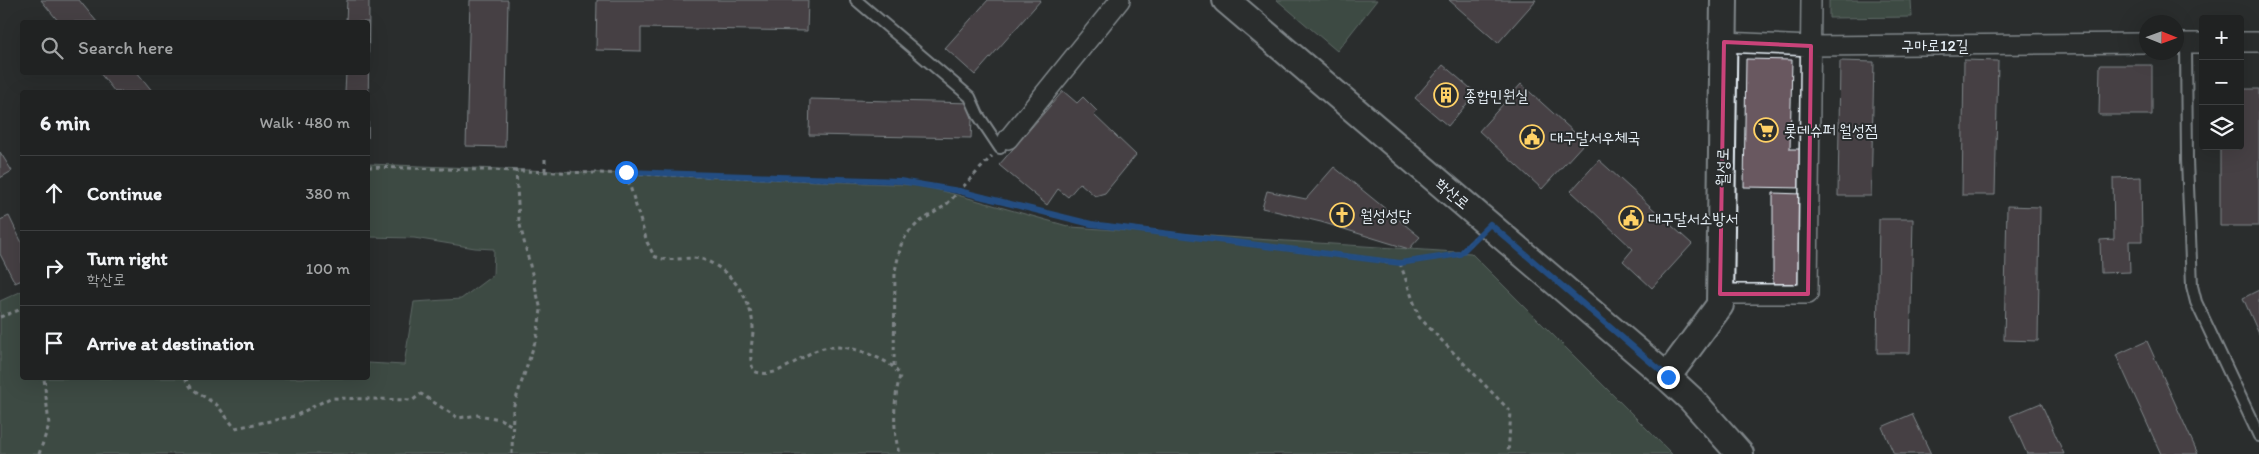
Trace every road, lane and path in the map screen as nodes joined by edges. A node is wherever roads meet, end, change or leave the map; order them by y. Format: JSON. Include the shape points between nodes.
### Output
{"nodes":[{"id":1,"x":856,"y":0,"type":"edge"},
{"id":2,"x":1120,"y":0,"type":"edge"},
{"id":3,"x":1226,"y":0,"type":"edge"},
{"id":4,"x":1724,"y":0,"type":"edge"},
{"id":5,"x":1811,"y":0,"type":"edge"},
{"id":6,"x":1724,"y":42,"type":"junction"},
{"id":7,"x":2244,"y":42,"type":"edge"},
{"id":8,"x":2259,"y":42,"type":"edge"},
{"id":9,"x":2139,"y":43,"type":"edge"},
{"id":10,"x":2188,"y":43,"type":"edge"},
{"id":11,"x":1811,"y":46,"type":"junction"},
{"id":12,"x":1004,"y":144,"type":"junction"},
{"id":13,"x":546,"y":155,"type":"dead end"},
{"id":14,"x":370,"y":167,"type":"edge"},
{"id":15,"x":516,"y":170,"type":"junction"},
{"id":16,"x":545,"y":171,"type":"junction"},
{"id":17,"x":626,"y":172,"type":"junction"},
{"id":18,"x":959,"y":191,"type":"junction"},
{"id":19,"x":1490,"y":224,"type":"junction"},
{"id":20,"x":1400,"y":263,"type":"junction"},
{"id":21,"x":1720,"y":294,"type":"junction"},
{"id":22,"x":20,"y":310,"type":"edge"},
{"id":23,"x":0,"y":317,"type":"edge"},
{"id":24,"x":894,"y":366,"type":"junction"},
{"id":25,"x":1668,"y":377,"type":"junction"},
{"id":26,"x":44,"y":380,"type":"edge"},
{"id":27,"x":186,"y":380,"type":"edge"},
{"id":28,"x":511,"y":425,"type":"junction"},
{"id":29,"x":2259,"y":436,"type":"edge"},
{"id":30,"x":39,"y":454,"type":"edge"},
{"id":31,"x":512,"y":454,"type":"edge"},
{"id":32,"x":899,"y":454,"type":"edge"},
{"id":33,"x":1508,"y":454,"type":"edge"},
{"id":34,"x":1740,"y":454,"type":"edge"}],
"edges":[{"from":1,"to":12,"type":"lane","via":[[970,97],[978,115]]},
{"from":2,"to":12,"type":"street"},
{"from":3,"to":19,"type":"main road","name":"학산로"},
{"from":4,"to":6,"type":"main road","name":"월성로"},
{"from":5,"to":11,"type":"street"},
{"from":6,"to":11,"type":"street","name":"구마로12길"},
{"from":6,"to":21,"type":"main road","name":"월성로"},
{"from":7,"to":8,"type":"street"},
{"from":9,"to":11,"type":"street","name":"구마로12길"},
{"from":10,"to":29,"type":"lane","via":[[2187,160],[2192,286],[2196,302]]},
{"from":11,"to":21,"type":"street","via":[[1808,294]]},
{"from":12,"to":18,"type":"path"},
{"from":13,"to":16,"type":"path"},
{"from":14,"to":15,"type":"path"},
{"from":15,"to":16,"type":"path"},
{"from":15,"to":28,"type":"path","via":[[519,220],[542,310]]},
{"from":16,"to":17,"type":"path"},
{"from":17,"to":18,"type":"path","via":[[900,181]]},
{"from":17,"to":24,"type":"path","via":[[654,256],[664,260],[694,258],[707,261],[741,290],[753,318],[751,360],[754,371],[776,371],[815,350],[834,347],[856,349]]},
{"from":18,"to":20,"type":"path","via":[[1091,224]]},
{"from":18,"to":24,"type":"path","via":[[946,205],[907,234],[901,245],[895,271]]},
{"from":19,"to":20,"type":"path","via":[[1460,254]]},
{"from":19,"to":25,"type":"main road","name":"학산로"},
{"from":20,"to":33,"type":"path","via":[[1419,317],[1510,412]]},
{"from":21,"to":25,"type":"main road","name":"월성로","via":[[1720,305]]},
{"from":22,"to":23,"type":"path"},
{"from":24,"to":32,"type":"path","via":[[900,376],[894,397]]},
{"from":25,"to":34,"type":"main road","name":"학산로"},
{"from":26,"to":30,"type":"path","via":[[49,425]]},
{"from":27,"to":28,"type":"path","via":[[192,389],[216,405],[235,428],[295,416],[330,398],[413,400],[421,394],[458,418],[478,415],[500,419]]},
{"from":28,"to":31,"type":"path"}]}
